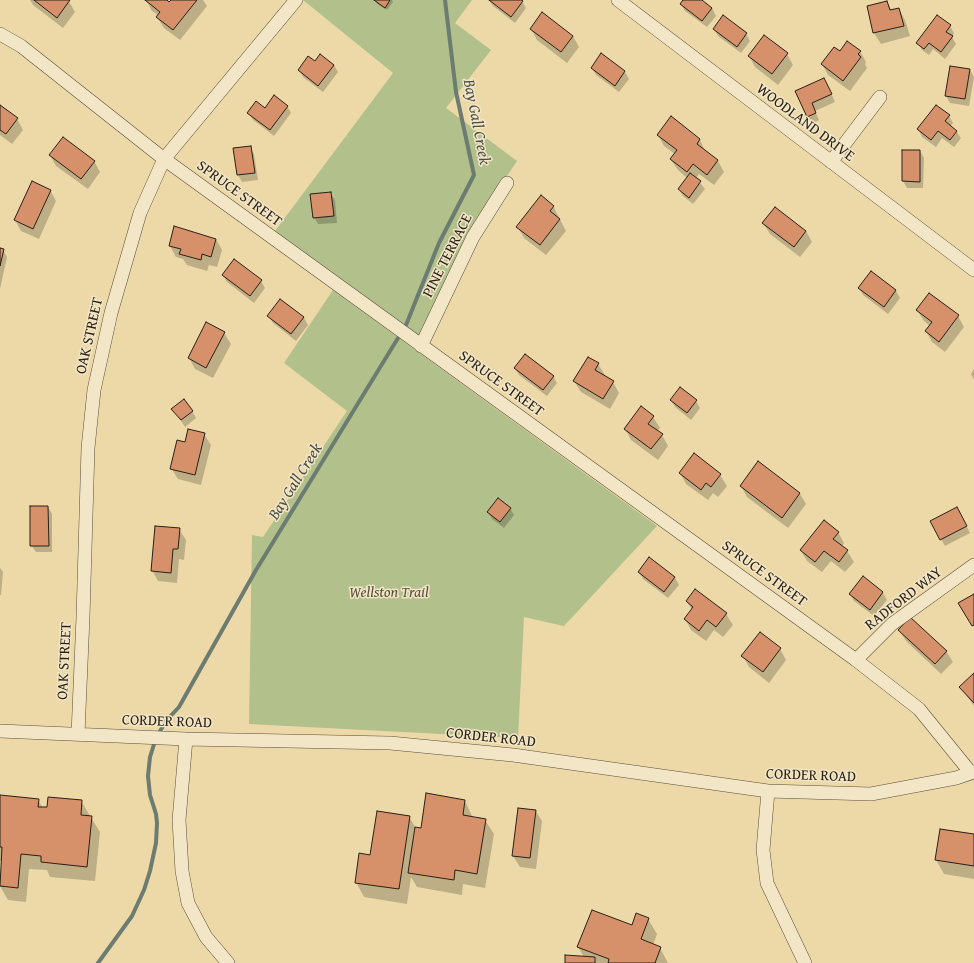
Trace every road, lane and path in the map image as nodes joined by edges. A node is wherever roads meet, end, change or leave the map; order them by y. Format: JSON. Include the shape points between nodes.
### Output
{"nodes":[{"id":1,"x":296,"y":0,"type":"edge"},
{"id":2,"x":618,"y":0,"type":"edge"},
{"id":3,"x":0,"y":34,"type":"edge"},
{"id":4,"x":880,"y":97,"type":"dead end"},
{"id":5,"x":164,"y":159,"type":"junction"},
{"id":6,"x":831,"y":162,"type":"junction"},
{"id":7,"x":507,"y":183,"type":"dead end"},
{"id":8,"x":974,"y":270,"type":"edge"},
{"id":9,"x":418,"y":344,"type":"junction"},
{"id":10,"x":974,"y":565,"type":"edge"},
{"id":11,"x":856,"y":660,"type":"junction"},
{"id":12,"x":0,"y":731,"type":"edge"},
{"id":13,"x":78,"y":734,"type":"junction"},
{"id":14,"x":186,"y":739,"type":"junction"},
{"id":15,"x":973,"y":773,"type":"edge"},
{"id":16,"x":768,"y":791,"type":"junction"},
{"id":17,"x":228,"y":963,"type":"edge"},
{"id":18,"x":805,"y":963,"type":"edge"}],
"edges":[{"from":1,"to":5,"type":"street","name":"OAK STREET"},
{"from":2,"to":6,"type":"street","name":"WOODLAND DRIVE"},
{"from":3,"to":5,"type":"street","name":"SPRUCE STREET","via":[[21,46]]},
{"from":4,"to":6,"type":"street"},
{"from":5,"to":9,"type":"street","name":"SPRUCE STREET"},
{"from":5,"to":13,"type":"street","name":"OAK STREET","via":[[140,213],[111,313],[94,390],[88,448]]},
{"from":6,"to":8,"type":"street","name":"WOODLAND DRIVE"},
{"from":7,"to":9,"type":"street","name":"PINE TERRACE","via":[[473,238]]},
{"from":9,"to":11,"type":"street","name":"SPRUCE STREET"},
{"from":10,"to":11,"type":"street","name":"RADFORD WAY","via":[[892,624]]},
{"from":11,"to":15,"type":"street","name":"SPRUCE STREET","via":[[919,709]]},
{"from":12,"to":13,"type":"street","name":"CORDER ROAD"},
{"from":13,"to":14,"type":"street","name":"CORDER ROAD"},
{"from":14,"to":16,"type":"street","name":"CORDER ROAD","via":[[390,743],[513,755]]},
{"from":14,"to":17,"type":"street","via":[[179,820],[182,872],[188,903],[206,937]]},
{"from":15,"to":16,"type":"street","name":"CORDER ROAD","via":[[870,794]]},
{"from":16,"to":18,"type":"street","via":[[763,850],[767,883]]}]}
